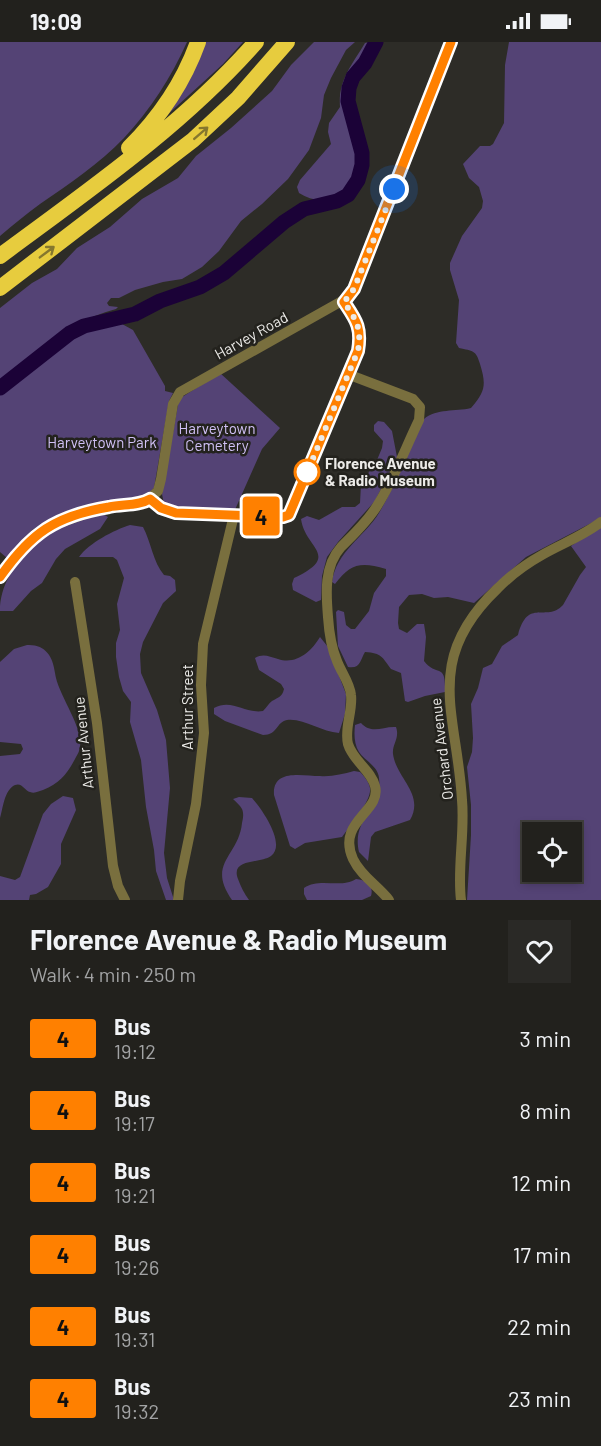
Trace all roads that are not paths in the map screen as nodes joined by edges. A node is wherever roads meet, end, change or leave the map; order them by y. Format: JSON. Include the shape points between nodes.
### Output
{"nodes":[{"id":1,"x":198,"y":42,"type":"edge"},
{"id":2,"x":256,"y":42,"type":"edge"},
{"id":3,"x":287,"y":42,"type":"edge"},
{"id":4,"x":451,"y":42,"type":"edge"},
{"id":5,"x":94,"y":186,"type":"junction"},
{"id":6,"x":0,"y":256,"type":"edge"},
{"id":7,"x":0,"y":288,"type":"edge"},
{"id":8,"x":344,"y":302,"type":"junction"},
{"id":9,"x":350,"y":375,"type":"junction"},
{"id":10,"x":150,"y":499,"type":"junction"},
{"id":11,"x":234,"y":515,"type":"junction"},
{"id":12,"x":601,"y":522,"type":"edge"},
{"id":13,"x":0,"y":577,"type":"edge"},
{"id":14,"x":75,"y":582,"type":"dead end"},
{"id":15,"x":125,"y":900,"type":"edge"},
{"id":16,"x":178,"y":900,"type":"edge"},
{"id":17,"x":389,"y":900,"type":"edge"},
{"id":18,"x":460,"y":900,"type":"edge"}],
"edges":[{"from":1,"to":5,"type":"highway","via":[[168,104]]},
{"from":2,"to":5,"type":"highway","via":[[190,110]]},
{"from":7,"to":3,"type":"highway","one_way":true,"via":[[193,140],[238,98]]},
{"from":4,"to":8,"type":"street","via":[[354,289]]},
{"from":5,"to":6,"type":"highway"},
{"from":8,"to":9,"type":"street","via":[[359,329],[358,351]]},
{"from":8,"to":10,"type":"street","name":"Harvey Road","via":[[180,392],[173,404],[159,487]]},
{"from":9,"to":11,"type":"street","via":[[291,513],[283,517]]},
{"from":9,"to":17,"type":"street","via":[[413,399],[420,407],[419,420],[385,492],[364,524],[336,553],[327,580],[332,646],[351,695],[348,744],[376,790],[371,804],[352,828],[349,844],[357,866]]},
{"from":10,"to":11,"type":"street","via":[[176,513]]},
{"from":10,"to":13,"type":"street","via":[[99,509],[53,524],[27,542]]},
{"from":11,"to":16,"type":"street","name":"Arthur Street","via":[[204,636],[202,752]]},
{"from":12,"to":18,"type":"street","name":"Orchard Avenue","via":[[504,582],[469,622],[457,648],[448,698],[462,798]]},
{"from":14,"to":15,"type":"street","name":"Arthur Avenue","via":[[98,723],[113,866]]}]}
